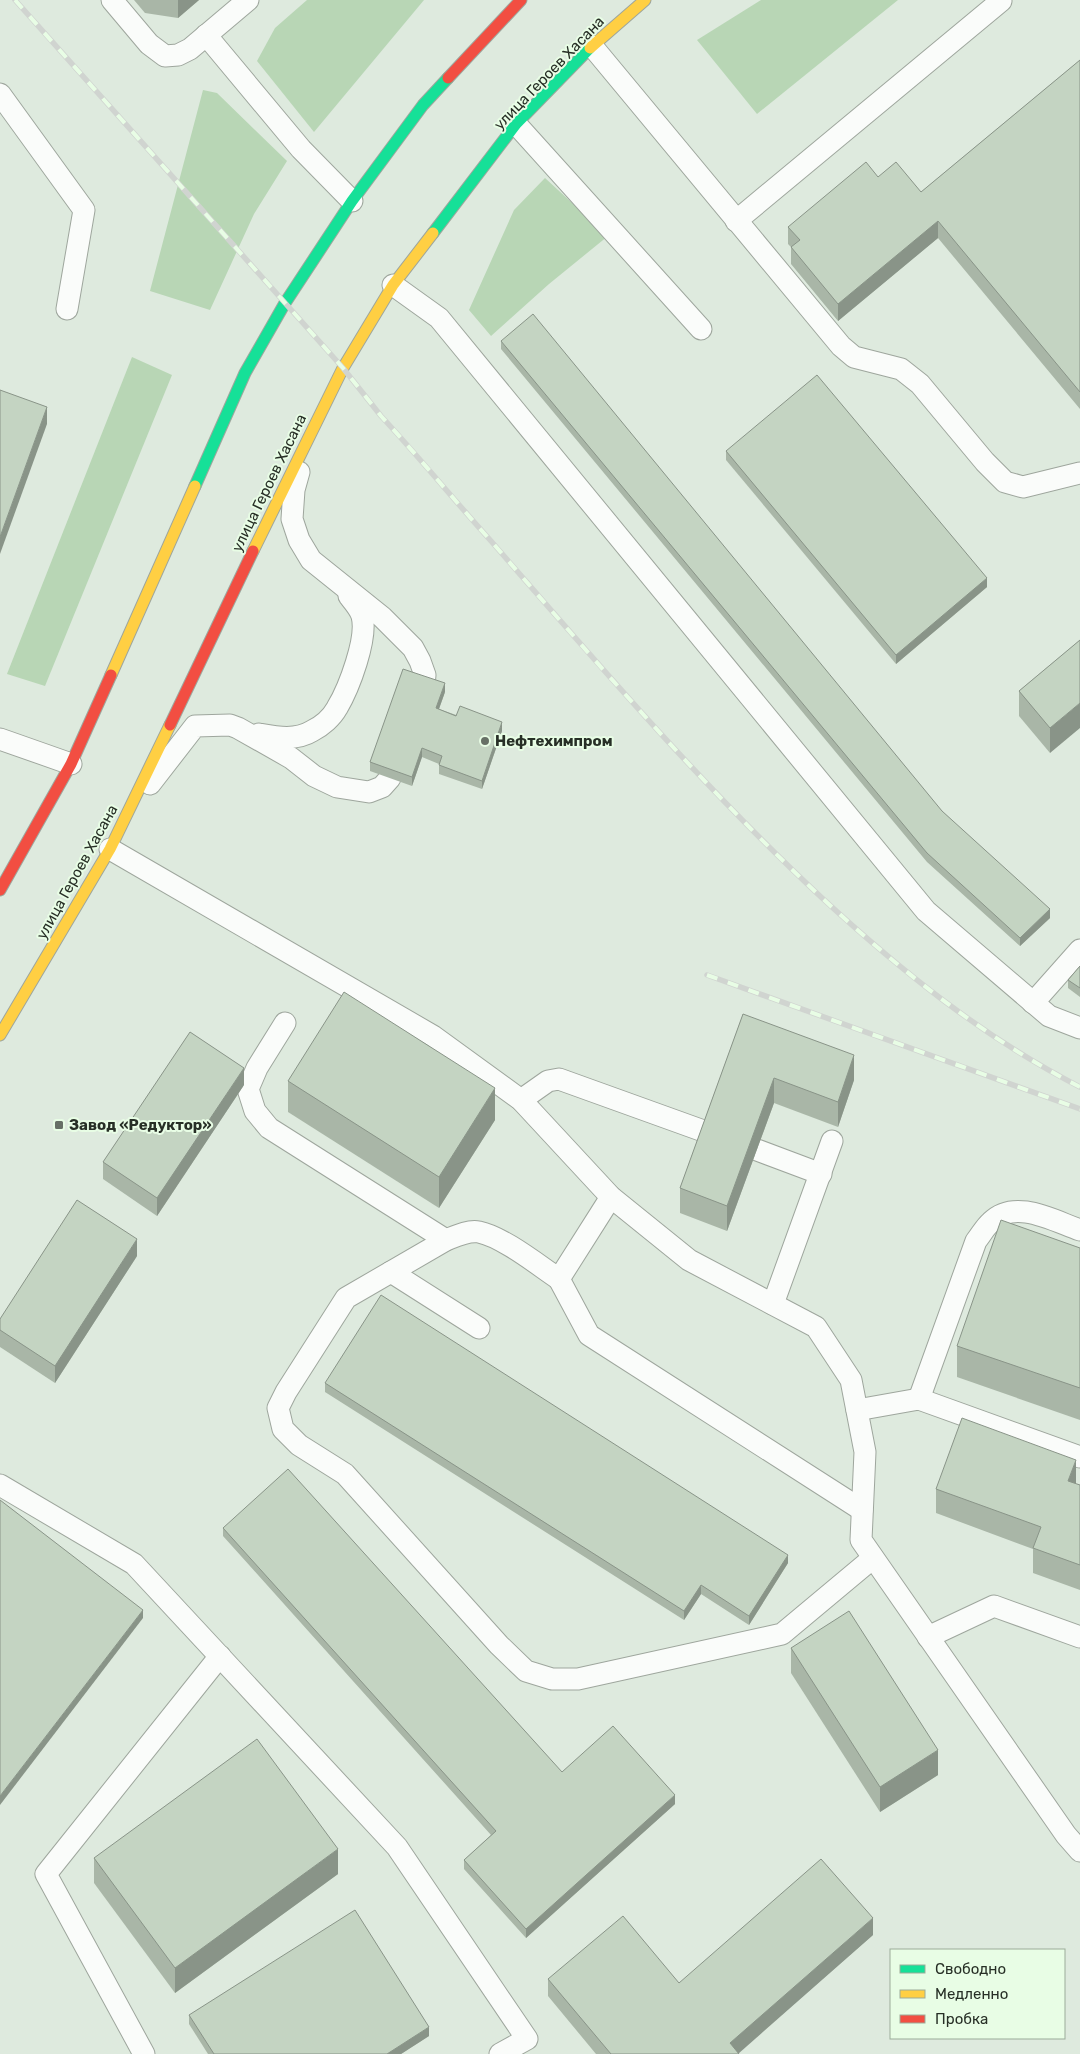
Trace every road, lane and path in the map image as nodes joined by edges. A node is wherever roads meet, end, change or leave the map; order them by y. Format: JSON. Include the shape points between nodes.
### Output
{"nodes":[{"id":1,"x":112,"y":0,"type":"edge"},
{"id":2,"x":248,"y":0,"type":"edge"},
{"id":3,"x":521,"y":0,"type":"edge"},
{"id":4,"x":645,"y":0,"type":"edge"},
{"id":5,"x":1001,"y":2,"type":"dead end"},
{"id":6,"x":206,"y":35,"type":"junction"},
{"id":7,"x":592,"y":46,"type":"junction"},
{"id":8,"x":0,"y":94,"type":"edge"},
{"id":9,"x":516,"y":124,"type":"junction"},
{"id":10,"x":352,"y":201,"type":"junction"},
{"id":11,"x":736,"y":221,"type":"junction"},
{"id":12,"x":393,"y":285,"type":"junction"},
{"id":13,"x":67,"y":309,"type":"dead end"},
{"id":14,"x":701,"y":329,"type":"dead end"},
{"id":15,"x":310,"y":431,"type":"junction"},
{"id":16,"x":1080,"y":474,"type":"edge"},
{"id":17,"x":320,"y":567,"type":"junction"},
{"id":18,"x":424,"y":685,"type":"edge"},
{"id":19,"x":249,"y":733,"type":"junction"},
{"id":20,"x":0,"y":739,"type":"edge"},
{"id":21,"x":71,"y":764,"type":"junction"},
{"id":22,"x":390,"y":778,"type":"edge"},
{"id":23,"x":128,"y":812,"type":"junction"},
{"id":24,"x":110,"y":849,"type":"junction"},
{"id":25,"x":0,"y":890,"type":"edge"},
{"id":26,"x":1080,"y":950,"type":"edge"},
{"id":27,"x":1033,"y":1003,"type":"junction"},
{"id":28,"x":286,"y":1023,"type":"dead end"},
{"id":29,"x":1080,"y":1028,"type":"edge"},
{"id":30,"x":0,"y":1035,"type":"edge"},
{"id":31,"x":521,"y":1100,"type":"junction"},
{"id":32,"x":709,"y":1133,"type":"edge"},
{"id":33,"x":832,"y":1141,"type":"dead end"},
{"id":34,"x":757,"y":1150,"type":"edge"},
{"id":35,"x":820,"y":1174,"type":"junction"},
{"id":36,"x":611,"y":1197,"type":"junction"},
{"id":37,"x":1080,"y":1230,"type":"edge"},
{"id":38,"x":446,"y":1240,"type":"junction"},
{"id":39,"x":391,"y":1272,"type":"junction"},
{"id":40,"x":559,"y":1279,"type":"junction"},
{"id":41,"x":773,"y":1304,"type":"junction"},
{"id":42,"x":479,"y":1328,"type":"dead end"},
{"id":43,"x":919,"y":1399,"type":"junction"},
{"id":44,"x":857,"y":1410,"type":"junction"},
{"id":45,"x":1080,"y":1458,"type":"edge"},
{"id":46,"x":0,"y":1485,"type":"edge"},
{"id":47,"x":862,"y":1510,"type":"junction"},
{"id":48,"x":874,"y":1558,"type":"junction"},
{"id":49,"x":928,"y":1637,"type":"junction"},
{"id":50,"x":1080,"y":1637,"type":"edge"},
{"id":51,"x":220,"y":1656,"type":"junction"},
{"id":52,"x":1080,"y":1851,"type":"edge"},
{"id":53,"x":144,"y":2054,"type":"edge"},
{"id":54,"x":500,"y":2054,"type":"edge"}],
"edges":[{"from":1,"to":6,"type":"lane","via":[[149,44],[165,56],[178,56]]},
{"from":2,"to":6,"type":"lane"},
{"from":3,"to":10,"type":"main road","via":[[423,105]]},
{"from":4,"to":7,"type":"main road","name":"улица Героев Хасана"},
{"from":5,"to":11,"type":"lane"},
{"from":6,"to":10,"type":"lane","via":[[301,148]]},
{"from":7,"to":9,"type":"main road","name":"улица Героев Хасана"},
{"from":7,"to":11,"type":"lane"},
{"from":8,"to":13,"type":"lane","via":[[84,210]]},
{"from":9,"to":12,"type":"main road","name":"улица Героев Хасана"},
{"from":9,"to":14,"type":"lane"},
{"from":10,"to":21,"type":"main road","via":[[285,303],[245,373]]},
{"from":11,"to":16,"type":"lane","via":[[841,346],[854,357],[901,369],[920,384],[985,462],[1006,482],[1023,487]]},
{"from":12,"to":15,"type":"main road","name":"улица Героев Хасана"},
{"from":12,"to":27,"type":"lane","via":[[439,318],[926,912]]},
{"from":15,"to":17,"type":"lane","via":[[294,490],[292,520],[298,540],[311,560]]},
{"from":15,"to":23,"type":"main road","name":"улица Героев Хасана"},
{"from":17,"to":18,"type":"lane","via":[[382,617],[413,648],[425,675]]},
{"from":17,"to":19,"type":"lane","via":[[350,597],[362,616],[357,664],[337,708],[325,723],[310,733],[288,738]]},
{"from":19,"to":22,"type":"lane","via":[[292,758],[314,776],[337,787],[369,792],[382,787]]},
{"from":19,"to":23,"type":"lane","via":[[230,725],[195,726]]},
{"from":20,"to":21,"type":"lane"},
{"from":21,"to":25,"type":"main road"},
{"from":23,"to":24,"type":"main road","name":"улица Героев Хасана"},
{"from":24,"to":30,"type":"main road","name":"улица Героев Хасана"},
{"from":24,"to":31,"type":"lane","via":[[433,1036]]},
{"from":26,"to":27,"type":"lane"},
{"from":27,"to":29,"type":"lane","via":[[1049,1016]]},
{"from":28,"to":38,"type":"lane","via":[[257,1068],[248,1090],[255,1111],[268,1128]]},
{"from":31,"to":32,"type":"lane","via":[[548,1082],[559,1079]]},
{"from":31,"to":36,"type":"lane"},
{"from":33,"to":35,"type":"lane"},
{"from":34,"to":35,"type":"lane"},
{"from":35,"to":41,"type":"lane"},
{"from":36,"to":40,"type":"lane"},
{"from":36,"to":41,"type":"lane","via":[[689,1260]]},
{"from":37,"to":43,"type":"lane","via":[[1033,1213],[1010,1211],[992,1221],[976,1241]]},
{"from":38,"to":39,"type":"lane"},
{"from":38,"to":40,"type":"lane","via":[[462,1233],[478,1232],[498,1239]]},
{"from":39,"to":42,"type":"lane"},
{"from":39,"to":48,"type":"lane","via":[[346,1298],[278,1408],[283,1429],[299,1445],[345,1474],[526,1671],[552,1679],[578,1679],[782,1634]]},
{"from":40,"to":47,"type":"lane","via":[[589,1335]]},
{"from":41,"to":44,"type":"lane","via":[[816,1328],[851,1380]]},
{"from":43,"to":44,"type":"lane"},
{"from":43,"to":45,"type":"lane"},
{"from":44,"to":47,"type":"lane","via":[[865,1452]]},
{"from":46,"to":51,"type":"lane","via":[[134,1564]]},
{"from":47,"to":48,"type":"lane","via":[[861,1540]]},
{"from":48,"to":49,"type":"lane"},
{"from":49,"to":50,"type":"lane","via":[[994,1606]]},
{"from":49,"to":52,"type":"lane"},
{"from":51,"to":53,"type":"lane","via":[[46,1874]]},
{"from":51,"to":54,"type":"lane","via":[[397,1848],[527,2039]]}]}
